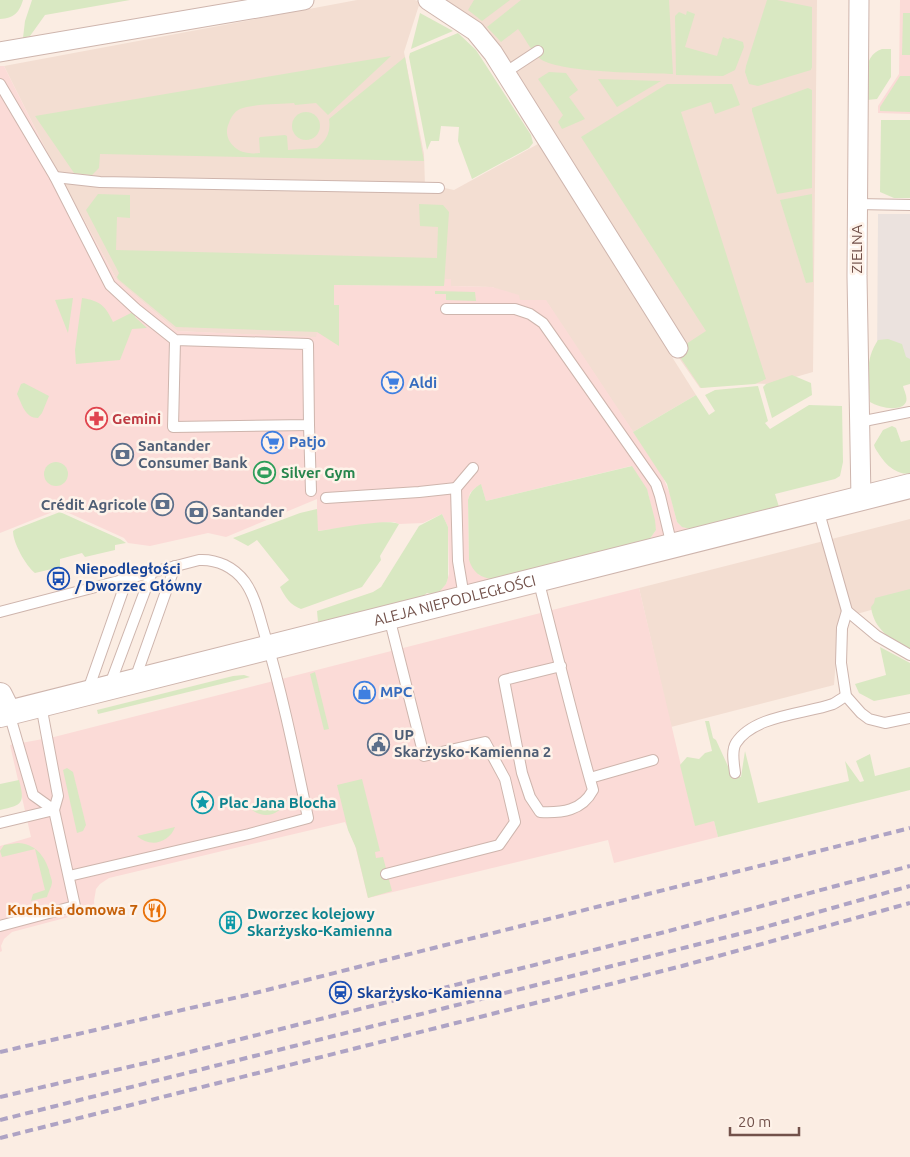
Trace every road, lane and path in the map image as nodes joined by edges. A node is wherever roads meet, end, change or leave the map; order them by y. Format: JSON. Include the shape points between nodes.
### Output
{"nodes":[{"id":1,"x":304,"y":0,"type":"edge"},
{"id":2,"x":428,"y":0,"type":"edge"},
{"id":3,"x":859,"y":0,"type":"edge"},
{"id":4,"x":538,"y":51,"type":"dead end"},
{"id":5,"x":0,"y":52,"type":"edge"},
{"id":6,"x":506,"y":72,"type":"junction"},
{"id":7,"x":0,"y":84,"type":"edge"},
{"id":8,"x":55,"y":177,"type":"junction"},
{"id":9,"x":439,"y":188,"type":"dead end"},
{"id":10,"x":857,"y":204,"type":"junction"},
{"id":11,"x":910,"y":205,"type":"edge"},
{"id":12,"x":446,"y":309,"type":"dead end"},
{"id":13,"x":175,"y":340,"type":"junction"},
{"id":14,"x":678,"y":348,"type":"dead end"},
{"id":15,"x":910,"y":412,"type":"edge"},
{"id":16,"x":860,"y":422,"type":"junction"},
{"id":17,"x":309,"y":425,"type":"junction"},
{"id":18,"x":473,"y":468,"type":"dead end"},
{"id":19,"x":910,"y":486,"type":"edge"},
{"id":20,"x":456,"y":488,"type":"junction"},
{"id":21,"x":311,"y":492,"type":"dead end"},
{"id":22,"x":326,"y":498,"type":"dead end"},
{"id":23,"x":861,"y":499,"type":"junction"},
{"id":24,"x":818,"y":509,"type":"junction"},
{"id":25,"x":672,"y":546,"type":"junction"},
{"id":26,"x":175,"y":566,"type":"junction"},
{"id":27,"x":152,"y":572,"type":"junction"},
{"id":28,"x":127,"y":579,"type":"junction"},
{"id":29,"x":538,"y":579,"type":"junction"},
{"id":30,"x":464,"y":598,"type":"junction"},
{"id":31,"x":847,"y":611,"type":"junction"},
{"id":32,"x":0,"y":612,"type":"edge"},
{"id":33,"x":389,"y":617,"type":"junction"},
{"id":34,"x":269,"y":648,"type":"junction"},
{"id":35,"x":910,"y":655,"type":"edge"},
{"id":36,"x":560,"y":666,"type":"junction"},
{"id":37,"x":134,"y":682,"type":"junction"},
{"id":38,"x":109,"y":688,"type":"junction"},
{"id":39,"x":86,"y":694,"type":"junction"},
{"id":40,"x":846,"y":696,"type":"junction"},
{"id":41,"x":41,"y":705,"type":"junction"},
{"id":42,"x":3,"y":708,"type":"edge"},
{"id":43,"x":910,"y":718,"type":"edge"},
{"id":44,"x":653,"y":760,"type":"dead end"},
{"id":45,"x":735,"y":773,"type":"dead end"},
{"id":46,"x":590,"y":778,"type":"junction"},
{"id":47,"x":54,"y":810,"type":"junction"},
{"id":48,"x":0,"y":823,"type":"edge"},
{"id":49,"x":386,"y":874,"type":"dead end"},
{"id":50,"x":70,"y":876,"type":"junction"},
{"id":51,"x":0,"y":926,"type":"edge"}],
"edges":[{"from":1,"to":5,"type":"street"},
{"from":2,"to":6,"type":"street","via":[[475,31]]},
{"from":3,"to":10,"type":"street","name":"ZIELNA"},
{"from":4,"to":6,"type":"lane"},
{"from":6,"to":14,"type":"street"},
{"from":7,"to":8,"type":"lane"},
{"from":8,"to":9,"type":"lane","via":[[100,182]]},
{"from":8,"to":13,"type":"lane","via":[[110,285]]},
{"from":10,"to":11,"type":"lane"},
{"from":10,"to":16,"type":"street","name":"ZIELNA"},
{"from":12,"to":25,"type":"lane","via":[[516,310],[543,323],[656,484]]},
{"from":13,"to":17,"type":"lane","via":[[308,344]]},
{"from":13,"to":17,"type":"lane","via":[[173,427]]},
{"from":15,"to":16,"type":"lane"},
{"from":16,"to":23,"type":"street","name":"ZIELNA"},
{"from":17,"to":21,"type":"lane"},
{"from":18,"to":20,"type":"lane"},
{"from":19,"to":23,"type":"street","name":"ALEJA NIEPODLEGŁOŚCI"},
{"from":20,"to":22,"type":"lane"},
{"from":20,"to":30,"type":"lane","via":[[458,561]]},
{"from":23,"to":24,"type":"street","name":"ALEJA NIEPODLEGŁOŚCI"},
{"from":24,"to":25,"type":"street","name":"ALEJA NIEPODLEGŁOŚCI"},
{"from":24,"to":31,"type":"lane"},
{"from":25,"to":29,"type":"street","name":"ALEJA NIEPODLEGŁOŚCI"},
{"from":26,"to":27,"type":"lane"},
{"from":26,"to":34,"type":"lane","via":[[210,560],[222,563],[238,574],[254,600]]},
{"from":26,"to":37,"type":"lane"},
{"from":27,"to":28,"type":"lane"},
{"from":27,"to":38,"type":"lane"},
{"from":28,"to":32,"type":"lane"},
{"from":28,"to":39,"type":"lane"},
{"from":29,"to":30,"type":"street","name":"ALEJA NIEPODLEGŁOŚCI"},
{"from":29,"to":36,"type":"lane"},
{"from":30,"to":33,"type":"street","name":"ALEJA NIEPODLEGŁOŚCI"},
{"from":31,"to":35,"type":"lane","via":[[877,636]]},
{"from":31,"to":40,"type":"lane","via":[[842,628],[841,662]]},
{"from":33,"to":34,"type":"street","name":"ALEJA NIEPODLEGŁOŚCI"},
{"from":33,"to":49,"type":"lane","via":[[424,756],[485,742],[505,779],[515,822],[499,845]]},
{"from":34,"to":37,"type":"street","name":"ALEJA NIEPODLEGŁOŚCI"},
{"from":34,"to":50,"type":"lane","via":[[308,818]]},
{"from":36,"to":46,"type":"lane"},
{"from":36,"to":46,"type":"lane","via":[[504,680],[522,773],[530,797],[540,812],[558,813],[583,804],[593,790]]},
{"from":37,"to":38,"type":"street","name":"ALEJA NIEPODLEGŁOŚCI"},
{"from":38,"to":39,"type":"street","name":"ALEJA NIEPODLEGŁOŚCI"},
{"from":39,"to":41,"type":"street","name":"ALEJA NIEPODLEGŁOŚCI"},
{"from":40,"to":43,"type":"lane","via":[[860,714],[869,719],[885,723]]},
{"from":40,"to":45,"type":"lane","via":[[833,704],[758,725],[744,734],[733,753]]},
{"from":41,"to":42,"type":"street","name":"ALEJA NIEPODLEGŁOŚCI"},
{"from":41,"to":47,"type":"lane","via":[[58,796]]},
{"from":42,"to":47,"type":"lane","via":[[33,795]]},
{"from":44,"to":46,"type":"lane"},
{"from":47,"to":48,"type":"lane"},
{"from":47,"to":50,"type":"lane"},
{"from":50,"to":51,"type":"lane","via":[[75,906]]}]}
